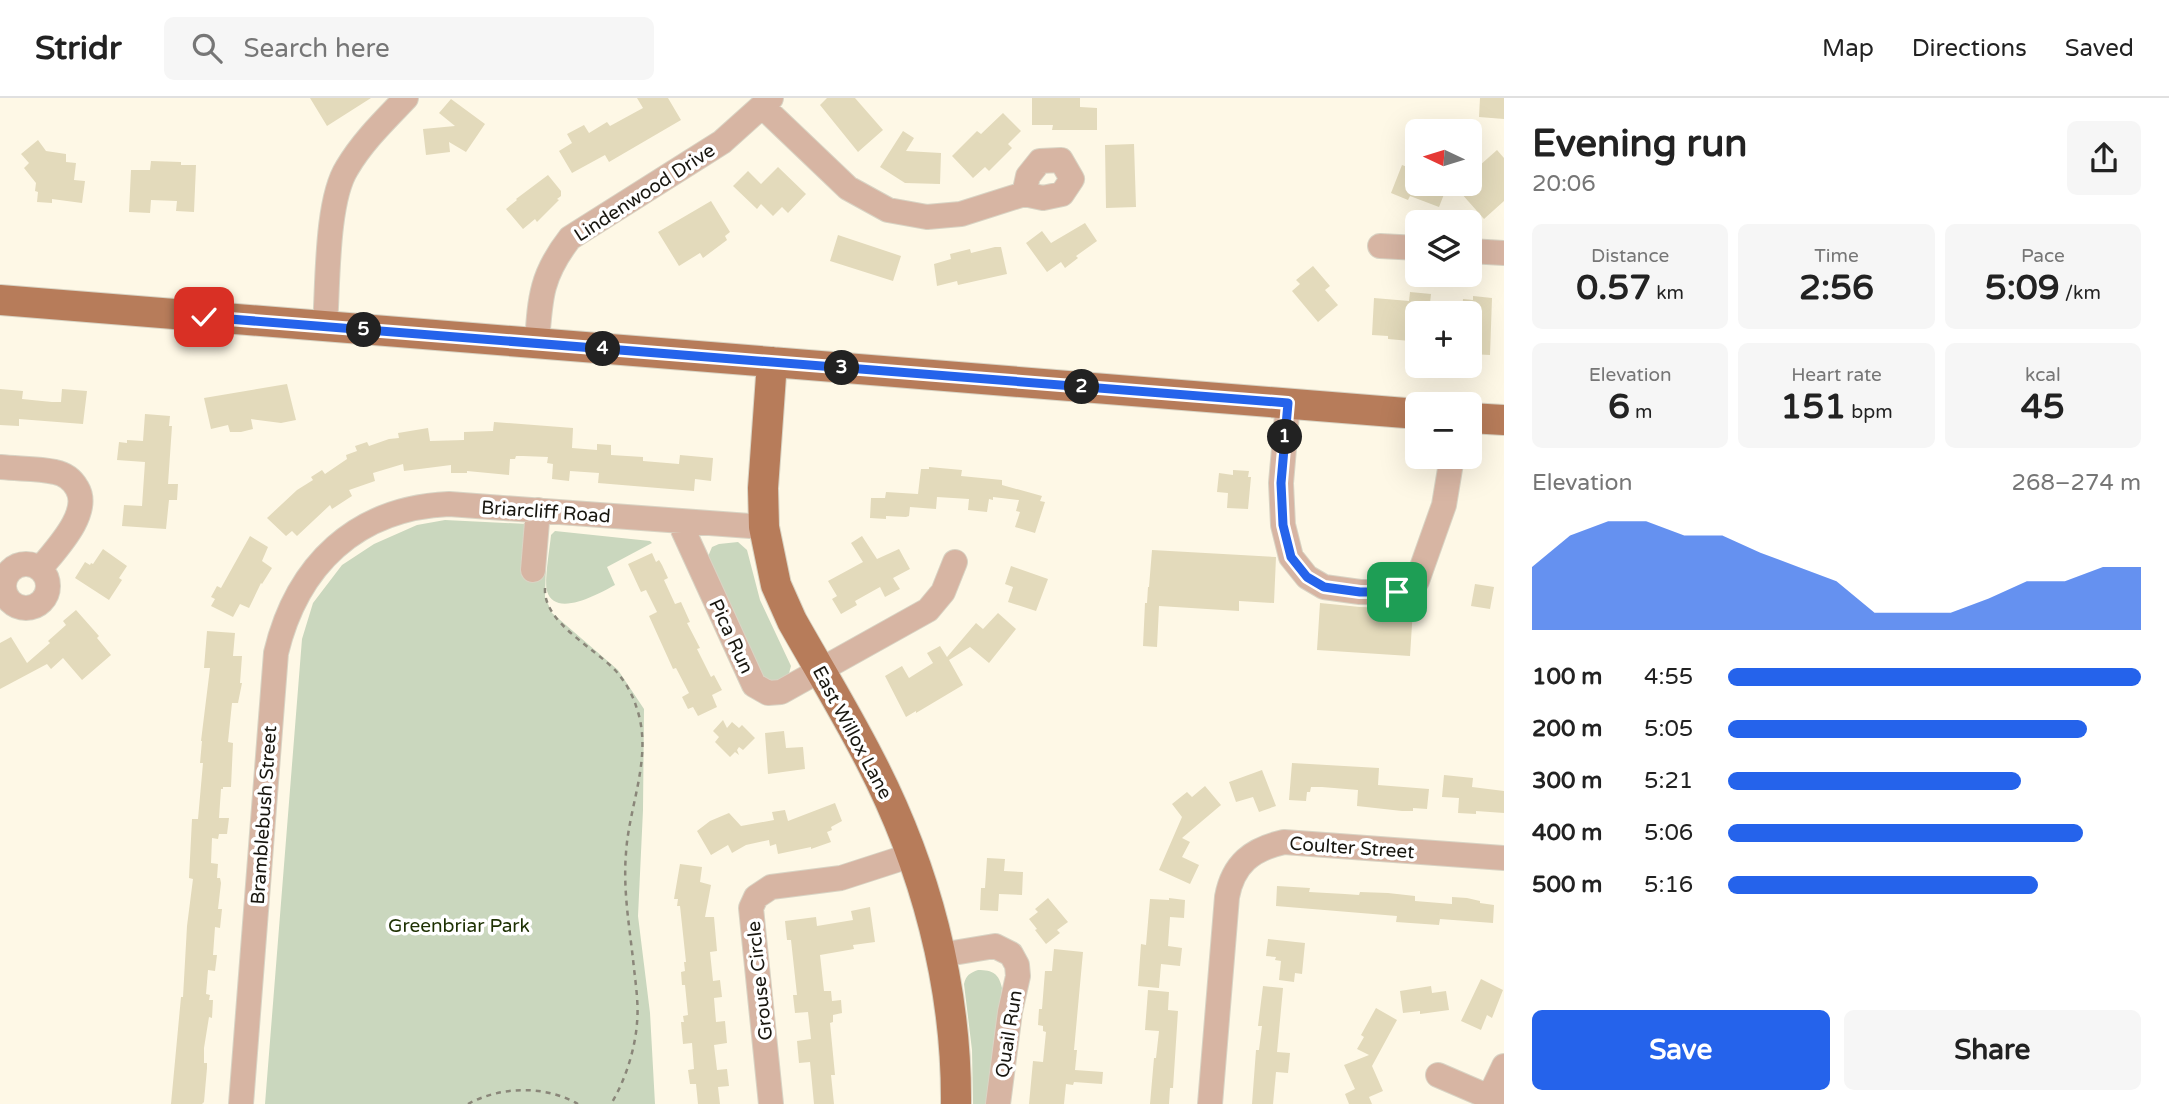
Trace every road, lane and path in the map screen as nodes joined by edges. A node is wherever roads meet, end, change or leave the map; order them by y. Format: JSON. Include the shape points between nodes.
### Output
{"nodes":[{"id":1,"x":406,"y":98,"type":"edge"},
{"id":2,"x":766,"y":102,"type":"edge"},
{"id":3,"x":1024,"y":194,"type":"dead end"},
{"id":4,"x":1380,"y":246,"type":"dead end"},
{"id":5,"x":1405,"y":247,"type":"edge"},
{"id":6,"x":1482,"y":252,"type":"edge"},
{"id":7,"x":1504,"y":253,"type":"edge"},
{"id":8,"x":0,"y":300,"type":"edge"},
{"id":9,"x":325,"y":327,"type":"junction"},
{"id":10,"x":537,"y":343,"type":"junction"},
{"id":11,"x":772,"y":362,"type":"junction"},
{"id":12,"x":1288,"y":403,"type":"junction"},
{"id":13,"x":1405,"y":413,"type":"edge"},
{"id":14,"x":1482,"y":419,"type":"edge"},
{"id":15,"x":1504,"y":420,"type":"edge"},
{"id":16,"x":0,"y":467,"type":"edge"},
{"id":17,"x":1450,"y":469,"type":"edge"},
{"id":18,"x":538,"y":510,"type":"junction"},
{"id":19,"x":679,"y":521,"type":"junction"},
{"id":20,"x":764,"y":527,"type":"junction"},
{"id":21,"x":338,"y":545,"type":"joint"},
{"id":22,"x":955,"y":562,"type":"dead end"},
{"id":23,"x":40,"y":569,"type":"dead end"},
{"id":24,"x":539,"y":577,"type":"joint"},
{"id":25,"x":820,"y":671,"type":"junction"},
{"id":26,"x":912,"y":855,"type":"junction"},
{"id":27,"x":1504,"y":858,"type":"edge"},
{"id":28,"x":941,"y":955,"type":"junction"},
{"id":29,"x":1504,"y":1066,"type":"edge"},
{"id":30,"x":1438,"y":1075,"type":"dead end"},
{"id":31,"x":1493,"y":1099,"type":"edge"},
{"id":32,"x":241,"y":1104,"type":"edge"},
{"id":33,"x":468,"y":1104,"type":"edge"},
{"id":34,"x":579,"y":1104,"type":"edge"},
{"id":35,"x":611,"y":1104,"type":"edge"},
{"id":36,"x":771,"y":1104,"type":"edge"},
{"id":37,"x":956,"y":1104,"type":"edge"},
{"id":38,"x":998,"y":1104,"type":"edge"},
{"id":39,"x":1210,"y":1104,"type":"edge"}],
"edges":[{"from":1,"to":9,"type":"street","via":[[369,136],[345,170],[333,209]]},
{"from":2,"to":3,"type":"street","via":[[848,188],[888,210],[927,217],[961,214]]},
{"from":2,"to":10,"type":"street","name":"Lindenwood Drive","via":[[722,142],[570,238],[544,281]]},
{"from":4,"to":5,"type":"street"},
{"from":6,"to":7,"type":"street"},
{"from":8,"to":9,"type":"main road"},
{"from":9,"to":10,"type":"main road"},
{"from":10,"to":11,"type":"main road"},
{"from":11,"to":12,"type":"main road"},
{"from":11,"to":20,"type":"main road","name":"East Willox Lane"},
{"from":12,"to":13,"type":"main road"},
{"from":12,"to":17,"type":"street","via":[[1281,483],[1283,525],[1291,557],[1307,577],[1324,587],[1397,592],[1417,581],[1444,505]]},
{"from":14,"to":15,"type":"main road"},
{"from":16,"to":23,"type":"street","via":[[54,471],[66,475],[80,493],[75,523]]},
{"from":18,"to":19,"type":"street","name":"Briarcliff Road"},
{"from":18,"to":21,"type":"street","name":"Briarcliff Road","via":[[449,504],[417,507],[386,516]]},
{"from":18,"to":24,"type":"street"},
{"from":19,"to":20,"type":"street","name":"Briarcliff Road"},
{"from":19,"to":25,"type":"street","name":"Pica Run","via":[[754,685],[774,694]]},
{"from":20,"to":25,"type":"main road","name":"East Willox Lane","via":[[783,603]]},
{"from":21,"to":32,"type":"street","name":"Bramblebush Street","via":[[301,587],[286,615],[276,653]]},
{"from":22,"to":25,"type":"street","via":[[943,592],[928,610]]},
{"from":24,"to":35,"type":"path","via":[[550,611],[616,671],[631,692],[641,723],[641,769],[625,854],[637,1023],[623,1080]]},
{"from":25,"to":26,"type":"main road","name":"East Willox Lane","via":[[870,760]]},
{"from":26,"to":28,"type":"main road","name":"East Willox Lane"},
{"from":26,"to":36,"type":"street","name":"Grouse Circle","via":[[841,878],[771,887],[756,897],[751,908]]},
{"from":27,"to":39,"type":"street","name":"Coulter Street","via":[[1284,842],[1249,856],[1236,870],[1227,897]]},
{"from":28,"to":37,"type":"main road","name":"East Willox Lane","via":[[952,1017]]},
{"from":28,"to":38,"type":"street","name":"Quail Run","via":[[995,946],[1014,960],[1018,976]]},
{"from":29,"to":31,"type":"street"},
{"from":30,"to":31,"type":"street"},
{"from":33,"to":34,"type":"path","via":[[499,1093],[529,1090]]}]}
